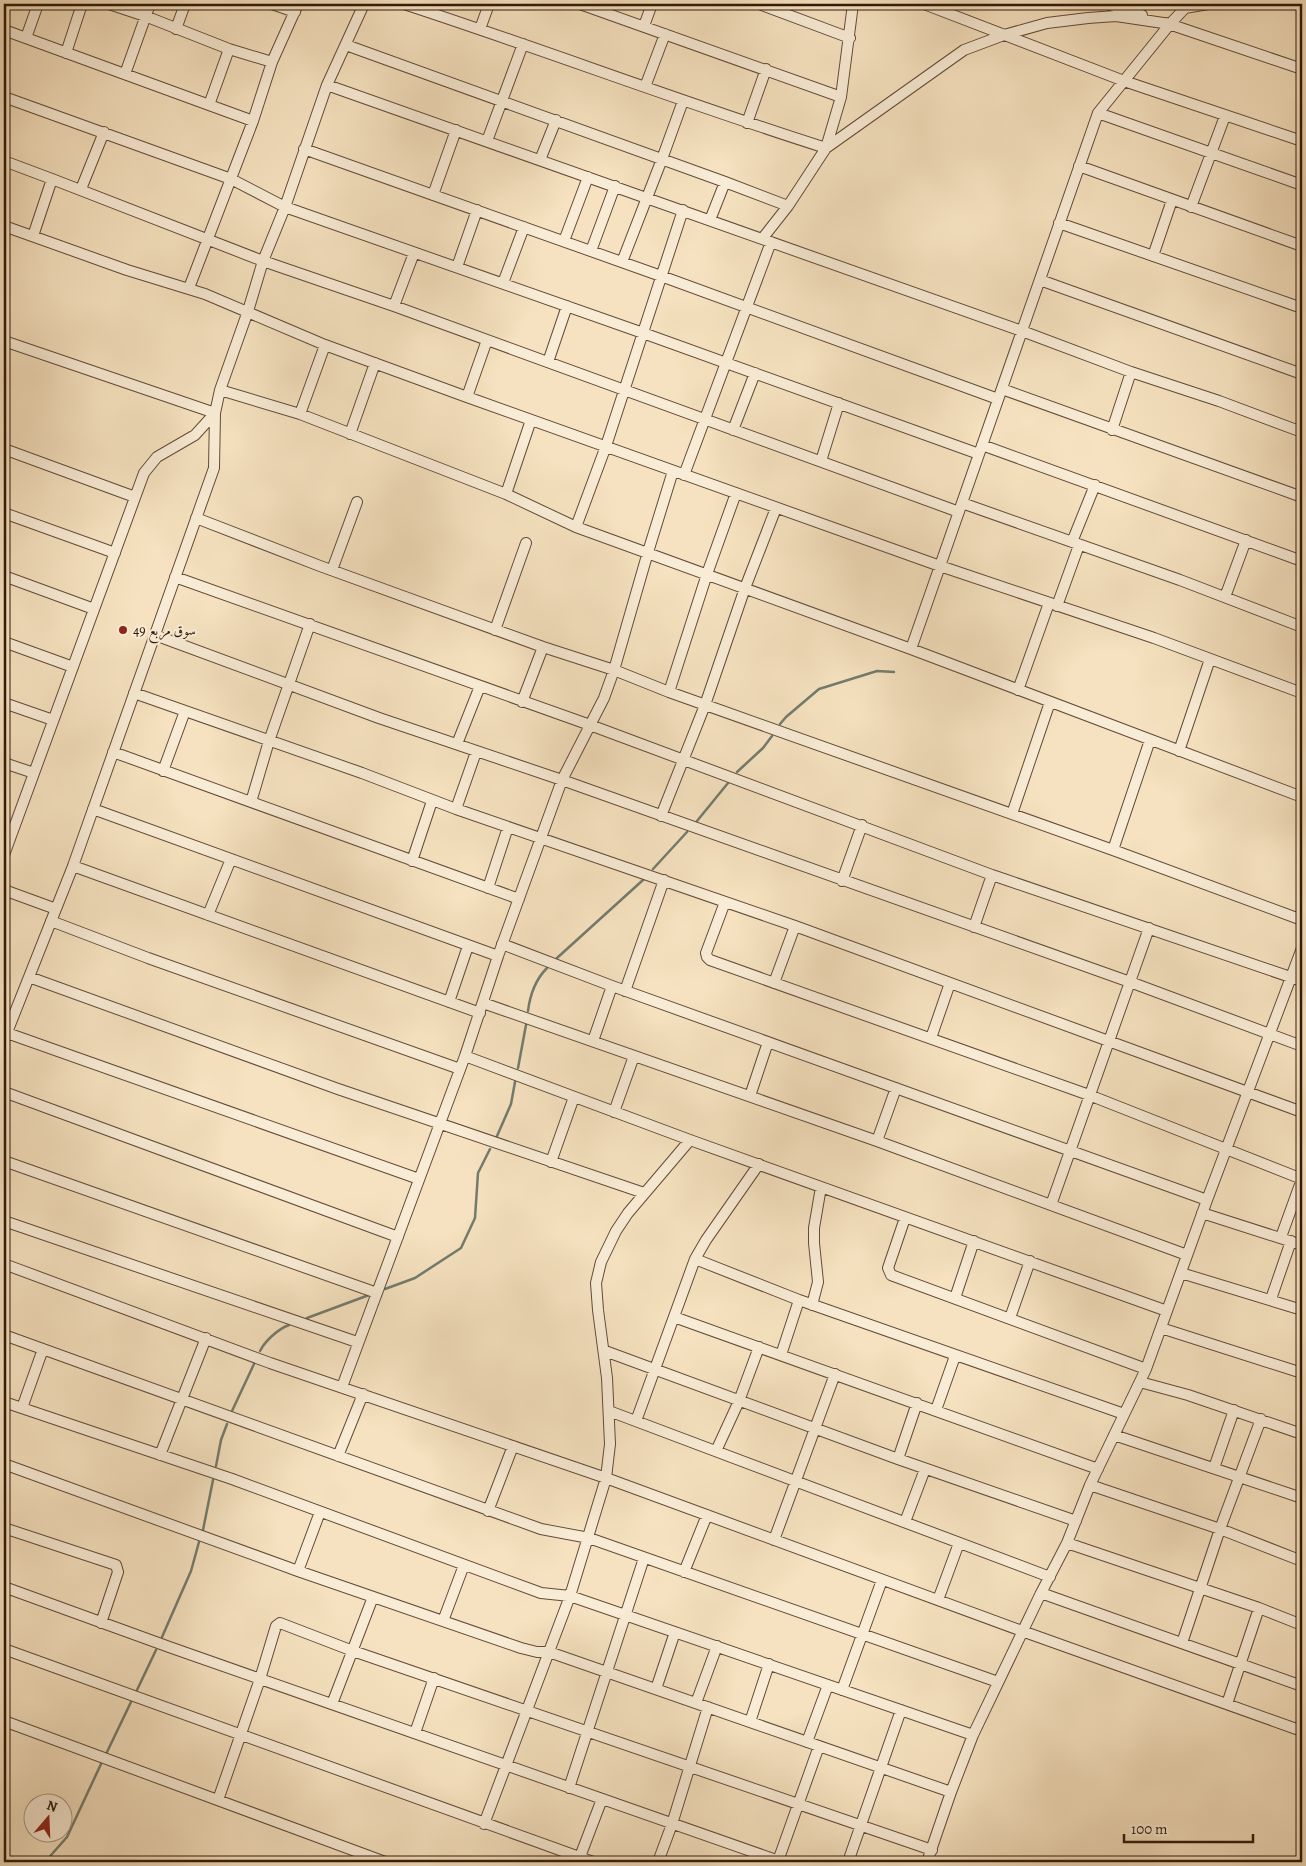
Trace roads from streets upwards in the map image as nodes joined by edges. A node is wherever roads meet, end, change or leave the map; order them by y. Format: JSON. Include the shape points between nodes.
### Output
{"nodes":[{"id":1,"x":38,"y":4,"type":"edge"},
{"id":2,"x":82,"y":4,"type":"edge"},
{"id":3,"x":109,"y":4,"type":"edge"},
{"id":4,"x":150,"y":4,"type":"edge"},
{"id":5,"x":185,"y":4,"type":"edge"},
{"id":6,"x":272,"y":4,"type":"edge"},
{"id":7,"x":364,"y":4,"type":"edge"},
{"id":8,"x":404,"y":4,"type":"edge"},
{"id":9,"x":489,"y":4,"type":"edge"},
{"id":10,"x":580,"y":4,"type":"edge"},
{"id":11,"x":652,"y":4,"type":"edge"},
{"id":12,"x":759,"y":4,"type":"edge"},
{"id":13,"x":854,"y":4,"type":"edge"},
{"id":14,"x":924,"y":4,"type":"edge"},
{"id":15,"x":1107,"y":4,"type":"edge"},
{"id":16,"x":1208,"y":4,"type":"edge"},
{"id":17,"x":1294,"y":4,"type":"edge"},
{"id":18,"x":1302,"y":5,"type":"edge"},
{"id":19,"x":1186,"y":6,"type":"edge"},
{"id":20,"x":296,"y":8,"type":"edge"},
{"id":21,"x":145,"y":16,"type":"junction"},
{"id":22,"x":1170,"y":24,"type":"junction"},
{"id":23,"x":644,"y":26,"type":"junction"},
{"id":24,"x":176,"y":28,"type":"junction"},
{"id":25,"x":480,"y":29,"type":"junction"},
{"id":26,"x":4,"y":30,"type":"edge"},
{"id":27,"x":665,"y":34,"type":"junction"},
{"id":28,"x":1004,"y":35,"type":"junction"},
{"id":29,"x":26,"y":38,"type":"junction"},
{"id":30,"x":850,"y":38,"type":"junction"},
{"id":31,"x":522,"y":44,"type":"junction"},
{"id":32,"x":346,"y":45,"type":"junction"},
{"id":33,"x":228,"y":49,"type":"junction"},
{"id":34,"x":66,"y":53,"type":"junction"},
{"id":35,"x":272,"y":62,"type":"junction"},
{"id":36,"x":766,"y":69,"type":"junction"},
{"id":37,"x":1302,"y":69,"type":"edge"},
{"id":38,"x":125,"y":74,"type":"junction"},
{"id":39,"x":1124,"y":81,"type":"junction"},
{"id":40,"x":327,"y":85,"type":"junction"},
{"id":41,"x":645,"y":87,"type":"junction"},
{"id":42,"x":4,"y":97,"type":"edge"},
{"id":43,"x":841,"y":97,"type":"junction"},
{"id":44,"x":501,"y":100,"type":"junction"},
{"id":45,"x":682,"y":101,"type":"junction"},
{"id":46,"x":209,"y":105,"type":"junction"},
{"id":47,"x":1098,"y":113,"type":"junction"},
{"id":48,"x":1225,"y":116,"type":"junction"},
{"id":49,"x":556,"y":120,"type":"junction"},
{"id":50,"x":253,"y":121,"type":"junction"},
{"id":51,"x":747,"y":123,"type":"junction"},
{"id":52,"x":456,"y":130,"type":"junction"},
{"id":53,"x":104,"y":132,"type":"junction"},
{"id":54,"x":487,"y":141,"type":"junction"},
{"id":55,"x":1302,"y":141,"type":"edge"},
{"id":56,"x":826,"y":148,"type":"junction"},
{"id":57,"x":304,"y":149,"type":"junction"},
{"id":58,"x":1212,"y":152,"type":"junction"},
{"id":59,"x":662,"y":159,"type":"junction"},
{"id":60,"x":540,"y":160,"type":"junction"},
{"id":61,"x":4,"y":161,"type":"edge"},
{"id":62,"x":1079,"y":166,"type":"junction"},
{"id":63,"x":588,"y":177,"type":"junction"},
{"id":64,"x":52,"y":179,"type":"junction"},
{"id":65,"x":231,"y":179,"type":"junction"},
{"id":66,"x":725,"y":182,"type":"junction"},
{"id":67,"x":1302,"y":185,"type":"edge"},
{"id":68,"x":615,"y":186,"type":"junction"},
{"id":69,"x":81,"y":189,"type":"junction"},
{"id":70,"x":433,"y":195,"type":"junction"},
{"id":71,"x":646,"y":197,"type":"junction"},
{"id":72,"x":1172,"y":200,"type":"junction"},
{"id":73,"x":788,"y":206,"type":"junction"},
{"id":74,"x":285,"y":207,"type":"junction"},
{"id":75,"x":1191,"y":207,"type":"junction"},
{"id":76,"x":477,"y":210,"type":"junction"},
{"id":77,"x":683,"y":210,"type":"junction"},
{"id":78,"x":710,"y":220,"type":"junction"},
{"id":79,"x":1059,"y":223,"type":"junction"},
{"id":80,"x":4,"y":226,"type":"edge"},
{"id":81,"x":524,"y":227,"type":"junction"},
{"id":82,"x":32,"y":236,"type":"junction"},
{"id":83,"x":207,"y":238,"type":"junction"},
{"id":84,"x":767,"y":240,"type":"junction"},
{"id":85,"x":564,"y":242,"type":"junction"},
{"id":86,"x":1302,"y":246,"type":"edge"},
{"id":87,"x":591,"y":251,"type":"junction"},
{"id":88,"x":414,"y":252,"type":"junction"},
{"id":89,"x":1153,"y":256,"type":"junction"},
{"id":90,"x":263,"y":261,"type":"junction"},
{"id":91,"x":622,"y":262,"type":"junction"},
{"id":92,"x":457,"y":267,"type":"junction"},
{"id":93,"x":661,"y":276,"type":"junction"},
{"id":94,"x":1040,"y":280,"type":"junction"},
{"id":95,"x":503,"y":283,"type":"junction"},
{"id":96,"x":189,"y":288,"type":"junction"},
{"id":97,"x":394,"y":306,"type":"junction"},
{"id":98,"x":567,"y":306,"type":"junction"},
{"id":99,"x":747,"y":307,"type":"junction"},
{"id":100,"x":1302,"y":308,"type":"edge"},
{"id":101,"x":248,"y":312,"type":"junction"},
{"id":102,"x":1022,"y":331,"type":"junction"},
{"id":103,"x":643,"y":333,"type":"junction"},
{"id":104,"x":487,"y":340,"type":"junction"},
{"id":105,"x":4,"y":341,"type":"edge"},
{"id":106,"x":325,"y":345,"type":"junction"},
{"id":107,"x":548,"y":362,"type":"junction"},
{"id":108,"x":375,"y":363,"type":"junction"},
{"id":109,"x":726,"y":363,"type":"junction"},
{"id":110,"x":1131,"y":372,"type":"junction"},
{"id":111,"x":755,"y":373,"type":"junction"},
{"id":112,"x":1302,"y":374,"type":"edge"},
{"id":113,"x":220,"y":390,"type":"junction"},
{"id":114,"x":625,"y":390,"type":"junction"},
{"id":115,"x":1000,"y":394,"type":"junction"},
{"id":116,"x":466,"y":397,"type":"junction"},
{"id":117,"x":839,"y":403,"type":"junction"},
{"id":118,"x":215,"y":413,"type":"junction"},
{"id":119,"x":300,"y":414,"type":"junction"},
{"id":120,"x":704,"y":419,"type":"junction"},
{"id":121,"x":531,"y":420,"type":"junction"},
{"id":122,"x":733,"y":430,"type":"junction"},
{"id":123,"x":1112,"y":430,"type":"junction"},
{"id":124,"x":1302,"y":432,"type":"edge"},
{"id":125,"x":350,"y":434,"type":"junction"},
{"id":126,"x":606,"y":446,"type":"junction"},
{"id":127,"x":981,"y":449,"type":"junction"},
{"id":128,"x":4,"y":450,"type":"edge"},
{"id":129,"x":820,"y":461,"type":"junction"},
{"id":130,"x":673,"y":471,"type":"junction"},
{"id":131,"x":684,"y":474,"type":"junction"},
{"id":132,"x":1095,"y":484,"type":"junction"},
{"id":133,"x":736,"y":493,"type":"junction"},
{"id":134,"x":506,"y":494,"type":"junction"},
{"id":135,"x":135,"y":496,"type":"junction"},
{"id":136,"x":1302,"y":497,"type":"edge"},
{"id":137,"x":357,"y":502,"type":"dead end"},
{"id":138,"x":961,"y":507,"type":"junction"},
{"id":139,"x":776,"y":508,"type":"junction"},
{"id":140,"x":4,"y":513,"type":"edge"},
{"id":141,"x":196,"y":518,"type":"junction"},
{"id":142,"x":576,"y":527,"type":"junction"},
{"id":143,"x":1246,"y":540,"type":"junction"},
{"id":144,"x":526,"y":543,"type":"dead end"},
{"id":145,"x":1076,"y":543,"type":"junction"},
{"id":146,"x":648,"y":552,"type":"junction"},
{"id":147,"x":115,"y":553,"type":"junction"},
{"id":148,"x":1302,"y":561,"type":"edge"},
{"id":149,"x":940,"y":566,"type":"junction"},
{"id":150,"x":332,"y":570,"type":"junction"},
{"id":151,"x":707,"y":574,"type":"junction"},
{"id":152,"x":4,"y":576,"type":"edge"},
{"id":153,"x":175,"y":577,"type":"junction"},
{"id":154,"x":745,"y":588,"type":"junction"},
{"id":155,"x":1225,"y":597,"type":"junction"},
{"id":156,"x":1053,"y":604,"type":"junction"},
{"id":157,"x":94,"y":609,"type":"junction"},
{"id":158,"x":310,"y":624,"type":"junction"},
{"id":159,"x":1302,"y":627,"type":"edge"},
{"id":160,"x":495,"y":630,"type":"junction"},
{"id":161,"x":154,"y":635,"type":"junction"},
{"id":162,"x":4,"y":642,"type":"edge"},
{"id":163,"x":543,"y":647,"type":"junction"},
{"id":164,"x":912,"y":649,"type":"junction"},
{"id":165,"x":1210,"y":659,"type":"junction"},
{"id":166,"x":73,"y":667,"type":"junction"},
{"id":167,"x":614,"y":670,"type":"junction"},
{"id":168,"x":290,"y":684,"type":"junction"},
{"id":169,"x":480,"y":686,"type":"junction"},
{"id":170,"x":1018,"y":690,"type":"junction"},
{"id":171,"x":669,"y":692,"type":"junction"},
{"id":172,"x":134,"y":693,"type":"junction"},
{"id":173,"x":1302,"y":693,"type":"edge"},
{"id":174,"x":522,"y":702,"type":"junction"},
{"id":175,"x":1050,"y":702,"type":"junction"},
{"id":176,"x":4,"y":703,"type":"edge"},
{"id":177,"x":706,"y":705,"type":"junction"},
{"id":178,"x":185,"y":711,"type":"junction"},
{"id":179,"x":53,"y":720,"type":"junction"},
{"id":180,"x":590,"y":725,"type":"junction"},
{"id":181,"x":269,"y":740,"type":"junction"},
{"id":182,"x":1150,"y":740,"type":"junction"},
{"id":183,"x":457,"y":744,"type":"junction"},
{"id":184,"x":1178,"y":751,"type":"junction"},
{"id":185,"x":113,"y":752,"type":"junction"},
{"id":186,"x":476,"y":752,"type":"junction"},
{"id":187,"x":683,"y":759,"type":"junction"},
{"id":188,"x":4,"y":763,"type":"edge"},
{"id":189,"x":163,"y":771,"type":"junction"},
{"id":190,"x":34,"y":773,"type":"junction"},
{"id":191,"x":562,"y":780,"type":"junction"},
{"id":192,"x":1302,"y":797,"type":"edge"},
{"id":193,"x":432,"y":801,"type":"junction"},
{"id":194,"x":250,"y":802,"type":"junction"},
{"id":195,"x":94,"y":809,"type":"junction"},
{"id":196,"x":456,"y":810,"type":"junction"},
{"id":197,"x":1012,"y":814,"type":"junction"},
{"id":198,"x":661,"y":816,"type":"junction"},
{"id":199,"x":862,"y":825,"type":"junction"},
{"id":200,"x":508,"y":827,"type":"junction"},
{"id":201,"x":8,"y":832,"type":"edge"},
{"id":202,"x":541,"y":838,"type":"junction"},
{"id":203,"x":1112,"y":850,"type":"junction"},
{"id":204,"x":4,"y":855,"type":"edge"},
{"id":205,"x":231,"y":859,"type":"junction"},
{"id":206,"x":412,"y":860,"type":"junction"},
{"id":207,"x":73,"y":866,"type":"junction"},
{"id":208,"x":992,"y":875,"type":"junction"},
{"id":209,"x":664,"y":880,"type":"junction"},
{"id":210,"x":842,"y":881,"type":"junction"},
{"id":211,"x":488,"y":888,"type":"junction"},
{"id":212,"x":4,"y":890,"type":"edge"},
{"id":213,"x":518,"y":899,"type":"junction"},
{"id":214,"x":725,"y":902,"type":"junction"},
{"id":215,"x":56,"y":909,"type":"junction"},
{"id":216,"x":208,"y":915,"type":"junction"},
{"id":217,"x":1302,"y":920,"type":"edge"},
{"id":218,"x":51,"y":921,"type":"junction"},
{"id":219,"x":795,"y":926,"type":"junction"},
{"id":220,"x":974,"y":927,"type":"junction"},
{"id":221,"x":1149,"y":928,"type":"junction"},
{"id":222,"x":502,"y":944,"type":"junction"},
{"id":223,"x":468,"y":946,"type":"junction"},
{"id":224,"x":1302,"y":948,"type":"edge"},
{"id":225,"x":498,"y":956,"type":"junction"},
{"id":226,"x":29,"y":977,"type":"junction"},
{"id":227,"x":1291,"y":977,"type":"junction"},
{"id":228,"x":1302,"y":981,"type":"edge"},
{"id":229,"x":1130,"y":982,"type":"junction"},
{"id":230,"x":774,"y":983,"type":"junction"},
{"id":231,"x":950,"y":983,"type":"junction"},
{"id":232,"x":612,"y":986,"type":"junction"},
{"id":233,"x":625,"y":991,"type":"junction"},
{"id":234,"x":449,"y":1002,"type":"junction"},
{"id":235,"x":482,"y":1008,"type":"junction"},
{"id":236,"x":1269,"y":1034,"type":"junction"},
{"id":237,"x":5,"y":1036,"type":"edge"},
{"id":238,"x":931,"y":1038,"type":"junction"},
{"id":239,"x":593,"y":1041,"type":"junction"},
{"id":240,"x":1109,"y":1041,"type":"junction"},
{"id":241,"x":768,"y":1042,"type":"junction"},
{"id":242,"x":1302,"y":1046,"type":"edge"},
{"id":243,"x":465,"y":1056,"type":"junction"},
{"id":244,"x":634,"y":1056,"type":"junction"},
{"id":245,"x":460,"y":1069,"type":"junction"},
{"id":246,"x":896,"y":1088,"type":"junction"},
{"id":247,"x":1247,"y":1091,"type":"junction"},
{"id":248,"x":4,"y":1092,"type":"edge"},
{"id":249,"x":1089,"y":1095,"type":"junction"},
{"id":250,"x":750,"y":1096,"type":"junction"},
{"id":251,"x":574,"y":1097,"type":"junction"},
{"id":252,"x":614,"y":1112,"type":"junction"},
{"id":253,"x":1302,"y":1112,"type":"edge"},
{"id":254,"x":440,"y":1124,"type":"junction"},
{"id":255,"x":690,"y":1140,"type":"junction"},
{"id":256,"x":877,"y":1141,"type":"junction"},
{"id":257,"x":1226,"y":1148,"type":"junction"},
{"id":258,"x":1070,"y":1150,"type":"junction"},
{"id":259,"x":4,"y":1161,"type":"edge"},
{"id":260,"x":551,"y":1162,"type":"junction"},
{"id":261,"x":759,"y":1164,"type":"junction"},
{"id":262,"x":1302,"y":1179,"type":"edge"},
{"id":263,"x":419,"y":1180,"type":"junction"},
{"id":264,"x":822,"y":1187,"type":"junction"},
{"id":265,"x":644,"y":1193,"type":"junction"},
{"id":266,"x":1207,"y":1200,"type":"junction"},
{"id":267,"x":1051,"y":1205,"type":"junction"},
{"id":268,"x":1202,"y":1213,"type":"junction"},
{"id":269,"x":905,"y":1218,"type":"junction"},
{"id":270,"x":4,"y":1222,"type":"edge"},
{"id":271,"x":398,"y":1237,"type":"junction"},
{"id":272,"x":1281,"y":1237,"type":"junction"},
{"id":273,"x":974,"y":1241,"type":"junction"},
{"id":274,"x":1291,"y":1241,"type":"junction"},
{"id":275,"x":1302,"y":1245,"type":"edge"},
{"id":276,"x":1187,"y":1255,"type":"junction"},
{"id":277,"x":695,"y":1259,"type":"junction"},
{"id":278,"x":1030,"y":1261,"type":"junction"},
{"id":279,"x":4,"y":1264,"type":"edge"},
{"id":280,"x":1181,"y":1273,"type":"junction"},
{"id":281,"x":376,"y":1293,"type":"junction"},
{"id":282,"x":954,"y":1298,"type":"junction"},
{"id":283,"x":1271,"y":1299,"type":"junction"},
{"id":284,"x":799,"y":1300,"type":"junction"},
{"id":285,"x":812,"y":1305,"type":"junction"},
{"id":286,"x":1302,"y":1310,"type":"edge"},
{"id":287,"x":1167,"y":1311,"type":"junction"},
{"id":288,"x":674,"y":1317,"type":"junction"},
{"id":289,"x":1010,"y":1318,"type":"junction"},
{"id":290,"x":1161,"y":1328,"type":"junction"},
{"id":291,"x":4,"y":1335,"type":"edge"},
{"id":292,"x":206,"y":1338,"type":"junction"},
{"id":293,"x":357,"y":1342,"type":"junction"},
{"id":294,"x":759,"y":1347,"type":"junction"},
{"id":295,"x":43,"y":1349,"type":"junction"},
{"id":296,"x":605,"y":1351,"type":"junction"},
{"id":297,"x":781,"y":1355,"type":"junction"},
{"id":298,"x":956,"y":1356,"type":"junction"},
{"id":299,"x":1146,"y":1369,"type":"junction"},
{"id":300,"x":654,"y":1370,"type":"junction"},
{"id":301,"x":1302,"y":1372,"type":"edge"},
{"id":302,"x":834,"y":1374,"type":"junction"},
{"id":303,"x":1140,"y":1382,"type":"junction"},
{"id":304,"x":342,"y":1386,"type":"junction"},
{"id":305,"x":363,"y":1394,"type":"junction"},
{"id":306,"x":181,"y":1400,"type":"junction"},
{"id":307,"x":739,"y":1401,"type":"junction"},
{"id":308,"x":4,"y":1402,"type":"edge"},
{"id":309,"x":917,"y":1403,"type":"junction"},
{"id":310,"x":22,"y":1408,"type":"junction"},
{"id":311,"x":936,"y":1410,"type":"junction"},
{"id":312,"x":1234,"y":1410,"type":"junction"},
{"id":313,"x":609,"y":1411,"type":"junction"},
{"id":314,"x":1124,"y":1414,"type":"junction"},
{"id":315,"x":1261,"y":1419,"type":"junction"},
{"id":316,"x":636,"y":1421,"type":"junction"},
{"id":317,"x":815,"y":1429,"type":"junction"},
{"id":318,"x":1302,"y":1434,"type":"edge"},
{"id":319,"x":1114,"y":1435,"type":"junction"},
{"id":320,"x":513,"y":1446,"type":"junction"},
{"id":321,"x":716,"y":1451,"type":"junction"},
{"id":322,"x":160,"y":1455,"type":"junction"},
{"id":323,"x":338,"y":1456,"type":"junction"},
{"id":324,"x":898,"y":1459,"type":"junction"},
{"id":325,"x":4,"y":1464,"type":"edge"},
{"id":326,"x":1214,"y":1468,"type":"junction"},
{"id":327,"x":925,"y":1469,"type":"junction"},
{"id":328,"x":1098,"y":1469,"type":"junction"},
{"id":329,"x":1239,"y":1477,"type":"junction"},
{"id":330,"x":606,"y":1478,"type":"junction"},
{"id":331,"x":796,"y":1482,"type":"junction"},
{"id":332,"x":1090,"y":1485,"type":"junction"},
{"id":333,"x":1302,"y":1498,"type":"edge"},
{"id":334,"x":488,"y":1511,"type":"junction"},
{"id":335,"x":320,"y":1512,"type":"junction"},
{"id":336,"x":707,"y":1515,"type":"junction"},
{"id":337,"x":905,"y":1522,"type":"junction"},
{"id":338,"x":1076,"y":1522,"type":"junction"},
{"id":339,"x":4,"y":1528,"type":"edge"},
{"id":340,"x":1220,"y":1529,"type":"junction"},
{"id":341,"x":589,"y":1538,"type":"junction"},
{"id":342,"x":774,"y":1540,"type":"junction"},
{"id":343,"x":959,"y":1543,"type":"junction"},
{"id":344,"x":1068,"y":1543,"type":"junction"},
{"id":345,"x":644,"y":1558,"type":"junction"},
{"id":346,"x":1302,"y":1561,"type":"edge"},
{"id":347,"x":464,"y":1565,"type":"junction"},
{"id":348,"x":298,"y":1571,"type":"junction"},
{"id":349,"x":684,"y":1572,"type":"junction"},
{"id":350,"x":1050,"y":1577,"type":"junction"},
{"id":351,"x":882,"y":1580,"type":"junction"},
{"id":352,"x":4,"y":1587,"type":"edge"},
{"id":353,"x":1201,"y":1588,"type":"junction"},
{"id":354,"x":1041,"y":1593,"type":"junction"},
{"id":355,"x":570,"y":1596,"type":"junction"},
{"id":356,"x":373,"y":1597,"type":"junction"},
{"id":357,"x":938,"y":1600,"type":"junction"},
{"id":358,"x":1259,"y":1608,"type":"junction"},
{"id":359,"x":625,"y":1615,"type":"junction"},
{"id":360,"x":443,"y":1621,"type":"junction"},
{"id":361,"x":101,"y":1623,"type":"junction"},
{"id":362,"x":1302,"y":1625,"type":"edge"},
{"id":363,"x":1022,"y":1631,"type":"junction"},
{"id":364,"x":675,"y":1632,"type":"junction"},
{"id":365,"x":862,"y":1634,"type":"junction"},
{"id":366,"x":1182,"y":1643,"type":"junction"},
{"id":367,"x":717,"y":1646,"type":"junction"},
{"id":368,"x":4,"y":1649,"type":"edge"},
{"id":369,"x":352,"y":1651,"type":"junction"},
{"id":370,"x":548,"y":1652,"type":"junction"},
{"id":371,"x":1240,"y":1663,"type":"junction"},
{"id":372,"x":769,"y":1664,"type":"junction"},
{"id":373,"x":606,"y":1672,"type":"junction"},
{"id":374,"x":434,"y":1678,"type":"junction"},
{"id":375,"x":260,"y":1679,"type":"junction"},
{"id":376,"x":998,"y":1682,"type":"junction"},
{"id":377,"x":828,"y":1685,"type":"junction"},
{"id":378,"x":1302,"y":1686,"type":"edge"},
{"id":379,"x":656,"y":1689,"type":"junction"},
{"id":380,"x":842,"y":1690,"type":"junction"},
{"id":381,"x":696,"y":1703,"type":"junction"},
{"id":382,"x":332,"y":1704,"type":"junction"},
{"id":383,"x":1227,"y":1704,"type":"junction"},
{"id":384,"x":708,"y":1707,"type":"junction"},
{"id":385,"x":526,"y":1710,"type":"junction"},
{"id":386,"x":901,"y":1710,"type":"junction"},
{"id":387,"x":4,"y":1721,"type":"edge"},
{"id":388,"x":750,"y":1722,"type":"junction"},
{"id":389,"x":1302,"y":1731,"type":"edge"},
{"id":390,"x":588,"y":1732,"type":"junction"},
{"id":391,"x":415,"y":1733,"type":"junction"},
{"id":392,"x":241,"y":1734,"type":"junction"},
{"id":393,"x":973,"y":1735,"type":"junction"},
{"id":394,"x":807,"y":1742,"type":"junction"},
{"id":395,"x":819,"y":1746,"type":"junction"},
{"id":396,"x":507,"y":1766,"type":"junction"},
{"id":397,"x":689,"y":1766,"type":"junction"},
{"id":398,"x":880,"y":1768,"type":"junction"},
{"id":399,"x":570,"y":1788,"type":"junction"},
{"id":400,"x":951,"y":1792,"type":"junction"},
{"id":401,"x":602,"y":1799,"type":"junction"},
{"id":402,"x":218,"y":1800,"type":"junction"},
{"id":403,"x":799,"y":1805,"type":"junction"},
{"id":404,"x":484,"y":1824,"type":"junction"},
{"id":405,"x":672,"y":1824,"type":"junction"},
{"id":406,"x":861,"y":1826,"type":"junction"},
{"id":407,"x":932,"y":1850,"type":"junction"},
{"id":408,"x":579,"y":1860,"type":"edge"},
{"id":409,"x":766,"y":1860,"type":"edge"},
{"id":410,"x":385,"y":1862,"type":"edge"},
{"id":411,"x":593,"y":1862,"type":"edge"},
{"id":412,"x":658,"y":1862,"type":"edge"},
{"id":413,"x":780,"y":1862,"type":"edge"},
{"id":414,"x":848,"y":1862,"type":"edge"},
{"id":415,"x":928,"y":1862,"type":"edge"}],
"edges":[{"from":1,"to":29,"type":"street"},
{"from":2,"to":34,"type":"street"},
{"from":3,"to":21,"type":"street"},
{"from":4,"to":21,"type":"street"},
{"from":5,"to":24,"type":"street"},
{"from":6,"to":20,"type":"street"},
{"from":7,"to":32,"type":"street"},
{"from":8,"to":25,"type":"street"},
{"from":9,"to":25,"type":"street"},
{"from":10,"to":23,"type":"street"},
{"from":11,"to":23,"type":"street"},
{"from":12,"to":30,"type":"street"},
{"from":13,"to":30,"type":"street"},
{"from":14,"to":28,"type":"street"},
{"from":15,"to":22,"type":"street"},
{"from":16,"to":19,"type":"street"},
{"from":17,"to":18,"type":"street"},
{"from":19,"to":22,"type":"street"},
{"from":20,"to":35,"type":"street"},
{"from":21,"to":24,"type":"street"},
{"from":21,"to":38,"type":"street"},
{"from":22,"to":28,"type":"street","via":[[1116,16],[1047,23]]},
{"from":22,"to":37,"type":"street"},
{"from":22,"to":39,"type":"street"},
{"from":23,"to":27,"type":"street"},
{"from":24,"to":33,"type":"street"},
{"from":25,"to":31,"type":"street"},
{"from":26,"to":29,"type":"street"},
{"from":27,"to":36,"type":"street"},
{"from":27,"to":41,"type":"street"},
{"from":28,"to":39,"type":"street"},
{"from":28,"to":56,"type":"street","via":[[964,50]]},
{"from":29,"to":34,"type":"street"},
{"from":30,"to":43,"type":"street"},
{"from":31,"to":41,"type":"street"},
{"from":31,"to":44,"type":"street"},
{"from":32,"to":40,"type":"street"},
{"from":32,"to":44,"type":"street"},
{"from":33,"to":35,"type":"street"},
{"from":33,"to":46,"type":"street"},
{"from":34,"to":38,"type":"street"},
{"from":35,"to":50,"type":"street"},
{"from":36,"to":43,"type":"street"},
{"from":36,"to":51,"type":"street"},
{"from":38,"to":46,"type":"street"},
{"from":39,"to":47,"type":"street"},
{"from":39,"to":48,"type":"street"},
{"from":40,"to":52,"type":"street"},
{"from":40,"to":57,"type":"street"},
{"from":41,"to":45,"type":"street"},
{"from":42,"to":53,"type":"street"},
{"from":43,"to":56,"type":"street"},
{"from":44,"to":49,"type":"street"},
{"from":44,"to":54,"type":"street"},
{"from":45,"to":51,"type":"street"},
{"from":45,"to":59,"type":"street"},
{"from":46,"to":50,"type":"street"},
{"from":47,"to":58,"type":"street"},
{"from":47,"to":62,"type":"street"},
{"from":48,"to":55,"type":"street"},
{"from":48,"to":58,"type":"street"},
{"from":49,"to":59,"type":"street"},
{"from":49,"to":60,"type":"street"},
{"from":50,"to":65,"type":"street"},
{"from":51,"to":56,"type":"street"},
{"from":52,"to":54,"type":"street"},
{"from":52,"to":70,"type":"street"},
{"from":53,"to":65,"type":"street"},
{"from":53,"to":69,"type":"street"},
{"from":54,"to":60,"type":"street"},
{"from":56,"to":73,"type":"street"},
{"from":57,"to":70,"type":"street"},
{"from":57,"to":74,"type":"street"},
{"from":58,"to":67,"type":"street"},
{"from":58,"to":75,"type":"street"},
{"from":59,"to":66,"type":"street"},
{"from":59,"to":71,"type":"street"},
{"from":60,"to":63,"type":"street"},
{"from":61,"to":64,"type":"street"},
{"from":62,"to":72,"type":"street"},
{"from":62,"to":79,"type":"street"},
{"from":63,"to":68,"type":"street"},
{"from":63,"to":85,"type":"street"},
{"from":64,"to":69,"type":"street"},
{"from":64,"to":82,"type":"street"},
{"from":65,"to":74,"type":"street"},
{"from":65,"to":83,"type":"street"},
{"from":66,"to":73,"type":"street"},
{"from":66,"to":78,"type":"street"},
{"from":68,"to":71,"type":"street"},
{"from":68,"to":87,"type":"street"},
{"from":69,"to":83,"type":"street"},
{"from":70,"to":76,"type":"street"},
{"from":71,"to":77,"type":"street"},
{"from":71,"to":91,"type":"street"},
{"from":72,"to":75,"type":"street"},
{"from":72,"to":89,"type":"street"},
{"from":73,"to":84,"type":"street"},
{"from":74,"to":88,"type":"street"},
{"from":74,"to":90,"type":"street"},
{"from":75,"to":86,"type":"street"},
{"from":76,"to":81,"type":"street"},
{"from":76,"to":92,"type":"street"},
{"from":77,"to":78,"type":"street"},
{"from":77,"to":93,"type":"street"},
{"from":78,"to":84,"type":"street"},
{"from":79,"to":89,"type":"street"},
{"from":79,"to":94,"type":"street"},
{"from":80,"to":82,"type":"street"},
{"from":81,"to":85,"type":"street"},
{"from":81,"to":95,"type":"street"},
{"from":82,"to":96,"type":"street"},
{"from":83,"to":90,"type":"street"},
{"from":83,"to":96,"type":"street"},
{"from":84,"to":99,"type":"street"},
{"from":84,"to":102,"type":"street"},
{"from":85,"to":87,"type":"street"},
{"from":87,"to":91,"type":"street"},
{"from":88,"to":92,"type":"street"},
{"from":88,"to":97,"type":"street"},
{"from":89,"to":100,"type":"street"},
{"from":90,"to":97,"type":"street"},
{"from":90,"to":101,"type":"street"},
{"from":91,"to":93,"type":"street"},
{"from":92,"to":95,"type":"street"},
{"from":93,"to":99,"type":"street"},
{"from":93,"to":103,"type":"street"},
{"from":94,"to":102,"type":"street"},
{"from":94,"to":112,"type":"street"},
{"from":95,"to":98,"type":"street"},
{"from":96,"to":101,"type":"street"},
{"from":97,"to":104,"type":"street"},
{"from":98,"to":103,"type":"street"},
{"from":98,"to":107,"type":"street"},
{"from":99,"to":109,"type":"street"},
{"from":99,"to":115,"type":"street"},
{"from":101,"to":106,"type":"street"},
{"from":101,"to":113,"type":"street"},
{"from":102,"to":110,"type":"street"},
{"from":102,"to":115,"type":"street"},
{"from":103,"to":109,"type":"street"},
{"from":103,"to":114,"type":"street"},
{"from":104,"to":107,"type":"street"},
{"from":104,"to":116,"type":"street"},
{"from":105,"to":118,"type":"street"},
{"from":106,"to":108,"type":"street"},
{"from":106,"to":119,"type":"street"},
{"from":107,"to":114,"type":"street"},
{"from":108,"to":116,"type":"street"},
{"from":108,"to":125,"type":"street"},
{"from":109,"to":111,"type":"street"},
{"from":109,"to":120,"type":"street"},
{"from":110,"to":123,"type":"street"},
{"from":110,"to":124,"type":"street","via":[[1219,400]]},
{"from":111,"to":117,"type":"street"},
{"from":111,"to":122,"type":"street"},
{"from":113,"to":118,"type":"street"},
{"from":113,"to":119,"type":"street"},
{"from":114,"to":120,"type":"street"},
{"from":114,"to":126,"type":"street"},
{"from":115,"to":123,"type":"street"},
{"from":115,"to":127,"type":"street"},
{"from":116,"to":121,"type":"street"},
{"from":117,"to":127,"type":"street"},
{"from":117,"to":129,"type":"street"},
{"from":118,"to":135,"type":"street","via":[[195,435],[157,457],[144,473]]},
{"from":118,"to":141,"type":"street","via":[[214,468]]},
{"from":119,"to":125,"type":"street"},
{"from":120,"to":122,"type":"street"},
{"from":120,"to":131,"type":"street"},
{"from":121,"to":126,"type":"street"},
{"from":121,"to":134,"type":"street"},
{"from":122,"to":129,"type":"street"},
{"from":123,"to":136,"type":"street"},
{"from":125,"to":134,"type":"street"},
{"from":126,"to":130,"type":"street"},
{"from":126,"to":142,"type":"street"},
{"from":127,"to":132,"type":"street"},
{"from":127,"to":138,"type":"street"},
{"from":128,"to":135,"type":"street"},
{"from":129,"to":138,"type":"street"},
{"from":130,"to":131,"type":"street"},
{"from":130,"to":146,"type":"street"},
{"from":131,"to":133,"type":"street"},
{"from":132,"to":143,"type":"street"},
{"from":132,"to":145,"type":"street"},
{"from":133,"to":139,"type":"street"},
{"from":133,"to":151,"type":"street"},
{"from":134,"to":142,"type":"street"},
{"from":135,"to":147,"type":"street"},
{"from":137,"to":150,"type":"street"},
{"from":138,"to":145,"type":"street"},
{"from":138,"to":149,"type":"street"},
{"from":139,"to":149,"type":"street"},
{"from":139,"to":154,"type":"street"},
{"from":140,"to":147,"type":"street"},
{"from":141,"to":150,"type":"street"},
{"from":141,"to":153,"type":"street"},
{"from":142,"to":146,"type":"street"},
{"from":143,"to":148,"type":"street"},
{"from":143,"to":155,"type":"street"},
{"from":144,"to":160,"type":"street"},
{"from":145,"to":155,"type":"street"},
{"from":145,"to":156,"type":"street"},
{"from":146,"to":151,"type":"street"},
{"from":146,"to":167,"type":"street"},
{"from":147,"to":157,"type":"street"},
{"from":149,"to":156,"type":"street"},
{"from":149,"to":164,"type":"street"},
{"from":150,"to":160,"type":"street"},
{"from":151,"to":154,"type":"street"},
{"from":151,"to":171,"type":"street"},
{"from":152,"to":157,"type":"street"},
{"from":153,"to":158,"type":"street"},
{"from":153,"to":161,"type":"street"},
{"from":154,"to":164,"type":"street"},
{"from":154,"to":177,"type":"street"},
{"from":155,"to":159,"type":"street"},
{"from":156,"to":165,"type":"street"},
{"from":156,"to":170,"type":"street"},
{"from":157,"to":166,"type":"street"},
{"from":158,"to":168,"type":"street"},
{"from":158,"to":169,"type":"street"},
{"from":160,"to":163,"type":"street"},
{"from":161,"to":168,"type":"street"},
{"from":161,"to":172,"type":"street"},
{"from":162,"to":166,"type":"street"},
{"from":163,"to":167,"type":"street"},
{"from":163,"to":174,"type":"street"},
{"from":164,"to":170,"type":"street"},
{"from":165,"to":173,"type":"street"},
{"from":165,"to":184,"type":"street"},
{"from":166,"to":179,"type":"street"},
{"from":167,"to":171,"type":"street"},
{"from":167,"to":180,"type":"street"},
{"from":168,"to":181,"type":"street"},
{"from":168,"to":183,"type":"street"},
{"from":169,"to":174,"type":"street"},
{"from":169,"to":183,"type":"street"},
{"from":170,"to":175,"type":"street"},
{"from":171,"to":177,"type":"street"},
{"from":172,"to":178,"type":"street"},
{"from":172,"to":185,"type":"street"},
{"from":174,"to":180,"type":"street"},
{"from":175,"to":182,"type":"street"},
{"from":175,"to":197,"type":"street"},
{"from":176,"to":179,"type":"street"},
{"from":177,"to":187,"type":"street"},
{"from":177,"to":197,"type":"street"},
{"from":178,"to":181,"type":"street"},
{"from":178,"to":189,"type":"street"},
{"from":179,"to":190,"type":"street"},
{"from":180,"to":187,"type":"street"},
{"from":180,"to":191,"type":"street"},
{"from":181,"to":193,"type":"street"},
{"from":181,"to":194,"type":"street"},
{"from":182,"to":184,"type":"street"},
{"from":182,"to":203,"type":"street"},
{"from":183,"to":186,"type":"street"},
{"from":184,"to":192,"type":"street"},
{"from":185,"to":189,"type":"street"},
{"from":185,"to":195,"type":"street"},
{"from":186,"to":191,"type":"street"},
{"from":186,"to":196,"type":"street"},
{"from":187,"to":198,"type":"street"},
{"from":187,"to":199,"type":"street"},
{"from":188,"to":190,"type":"street"},
{"from":189,"to":194,"type":"street"},
{"from":190,"to":201,"type":"street"},
{"from":191,"to":198,"type":"street"},
{"from":191,"to":202,"type":"street"},
{"from":193,"to":196,"type":"street"},
{"from":193,"to":206,"type":"street"},
{"from":194,"to":206,"type":"street"},
{"from":195,"to":205,"type":"street"},
{"from":195,"to":207,"type":"street"},
{"from":196,"to":200,"type":"street"},
{"from":197,"to":203,"type":"street"},
{"from":198,"to":210,"type":"street"},
{"from":199,"to":208,"type":"street"},
{"from":199,"to":210,"type":"street"},
{"from":200,"to":202,"type":"street"},
{"from":200,"to":211,"type":"street"},
{"from":201,"to":204,"type":"street"},
{"from":202,"to":209,"type":"street"},
{"from":202,"to":213,"type":"street"},
{"from":203,"to":217,"type":"street"},
{"from":205,"to":216,"type":"street"},
{"from":205,"to":223,"type":"street"},
{"from":206,"to":211,"type":"street"},
{"from":207,"to":215,"type":"street"},
{"from":207,"to":216,"type":"street"},
{"from":208,"to":220,"type":"street"},
{"from":208,"to":221,"type":"street"},
{"from":209,"to":214,"type":"street"},
{"from":209,"to":233,"type":"street"},
{"from":210,"to":220,"type":"street"},
{"from":211,"to":213,"type":"street"},
{"from":212,"to":215,"type":"street"},
{"from":213,"to":222,"type":"street"},
{"from":214,"to":219,"type":"street"},
{"from":214,"to":230,"type":"street","via":[[707,957]]},
{"from":215,"to":218,"type":"street"},
{"from":216,"to":234,"type":"street"},
{"from":218,"to":226,"type":"street"},
{"from":218,"to":245,"type":"street"},
{"from":219,"to":230,"type":"street"},
{"from":219,"to":231,"type":"street"},
{"from":220,"to":229,"type":"street"},
{"from":221,"to":227,"type":"street"},
{"from":221,"to":229,"type":"street"},
{"from":222,"to":225,"type":"street"},
{"from":222,"to":232,"type":"street"},
{"from":223,"to":225,"type":"street"},
{"from":223,"to":234,"type":"street"},
{"from":224,"to":227,"type":"street"},
{"from":225,"to":235,"type":"street"},
{"from":226,"to":237,"type":"street"},
{"from":226,"to":254,"type":"street"},
{"from":227,"to":228,"type":"street"},
{"from":227,"to":236,"type":"street"},
{"from":229,"to":236,"type":"street"},
{"from":229,"to":240,"type":"street"},
{"from":230,"to":238,"type":"street"},
{"from":231,"to":238,"type":"street"},
{"from":231,"to":240,"type":"street"},
{"from":232,"to":233,"type":"street"},
{"from":232,"to":239,"type":"street"},
{"from":233,"to":241,"type":"street"},
{"from":234,"to":235,"type":"street"},
{"from":235,"to":239,"type":"street"},
{"from":235,"to":243,"type":"street"},
{"from":236,"to":242,"type":"street"},
{"from":236,"to":247,"type":"street"},
{"from":237,"to":263,"type":"street"},
{"from":238,"to":249,"type":"street"},
{"from":239,"to":244,"type":"street"},
{"from":240,"to":247,"type":"street"},
{"from":240,"to":249,"type":"street"},
{"from":241,"to":246,"type":"street"},
{"from":241,"to":250,"type":"street"},
{"from":243,"to":245,"type":"street"},
{"from":243,"to":251,"type":"street"},
{"from":244,"to":250,"type":"street"},
{"from":244,"to":252,"type":"street"},
{"from":245,"to":254,"type":"street"},
{"from":246,"to":256,"type":"street"},
{"from":246,"to":258,"type":"street"},
{"from":247,"to":253,"type":"street"},
{"from":247,"to":257,"type":"street"},
{"from":248,"to":271,"type":"street"},
{"from":249,"to":257,"type":"street"},
{"from":249,"to":258,"type":"street"},
{"from":250,"to":256,"type":"street"},
{"from":251,"to":252,"type":"street"},
{"from":251,"to":260,"type":"street"},
{"from":252,"to":255,"type":"street"},
{"from":254,"to":260,"type":"street"},
{"from":254,"to":263,"type":"street"},
{"from":255,"to":261,"type":"street"},
{"from":255,"to":265,"type":"street"},
{"from":256,"to":267,"type":"street"},
{"from":257,"to":262,"type":"street"},
{"from":257,"to":266,"type":"street"},
{"from":258,"to":266,"type":"street"},
{"from":258,"to":267,"type":"street"},
{"from":259,"to":281,"type":"street"},
{"from":260,"to":265,"type":"street"},
{"from":261,"to":264,"type":"street"},
{"from":261,"to":277,"type":"street"},
{"from":262,"to":272,"type":"street"},
{"from":263,"to":271,"type":"street"},
{"from":264,"to":269,"type":"street"},
{"from":264,"to":285,"type":"street","via":[[814,1228],[818,1282]]},
{"from":265,"to":296,"type":"street","via":[[616,1232],[601,1262],[596,1282]]},
{"from":266,"to":268,"type":"street"},
{"from":267,"to":276,"type":"street"},
{"from":268,"to":272,"type":"street"},
{"from":268,"to":276,"type":"street"},
{"from":269,"to":273,"type":"street"},
{"from":269,"to":282,"type":"street","via":[[888,1272]]},
{"from":270,"to":293,"type":"street"},
{"from":271,"to":281,"type":"street"},
{"from":272,"to":274,"type":"street"},
{"from":273,"to":278,"type":"street"},
{"from":273,"to":282,"type":"street"},
{"from":274,"to":275,"type":"street"},
{"from":274,"to":283,"type":"street"},
{"from":276,"to":280,"type":"street"},
{"from":277,"to":284,"type":"street"},
{"from":277,"to":288,"type":"street"},
{"from":278,"to":287,"type":"street"},
{"from":278,"to":289,"type":"street"},
{"from":279,"to":292,"type":"street"},
{"from":280,"to":283,"type":"street"},
{"from":280,"to":287,"type":"street"},
{"from":281,"to":293,"type":"street"},
{"from":282,"to":289,"type":"street"},
{"from":283,"to":286,"type":"street"},
{"from":284,"to":285,"type":"street"},
{"from":284,"to":297,"type":"street"},
{"from":285,"to":298,"type":"street"},
{"from":287,"to":290,"type":"street"},
{"from":288,"to":294,"type":"street"},
{"from":288,"to":300,"type":"street"},
{"from":289,"to":299,"type":"street"},
{"from":290,"to":299,"type":"street"},
{"from":290,"to":301,"type":"street"},
{"from":291,"to":295,"type":"street"},
{"from":292,"to":304,"type":"street"},
{"from":292,"to":306,"type":"street"},
{"from":293,"to":304,"type":"street"},
{"from":294,"to":297,"type":"street"},
{"from":294,"to":307,"type":"street"},
{"from":295,"to":306,"type":"street"},
{"from":295,"to":310,"type":"street"},
{"from":296,"to":300,"type":"street"},
{"from":296,"to":313,"type":"street"},
{"from":297,"to":302,"type":"street"},
{"from":298,"to":311,"type":"street"},
{"from":298,"to":314,"type":"street"},
{"from":299,"to":303,"type":"street"},
{"from":300,"to":307,"type":"street"},
{"from":300,"to":316,"type":"street"},
{"from":302,"to":309,"type":"street"},
{"from":302,"to":317,"type":"street"},
{"from":303,"to":312,"type":"street"},
{"from":303,"to":314,"type":"street"},
{"from":304,"to":305,"type":"street"},
{"from":305,"to":320,"type":"street"},
{"from":305,"to":323,"type":"street"},
{"from":306,"to":322,"type":"street"},
{"from":306,"to":323,"type":"street"},
{"from":307,"to":317,"type":"street"},
{"from":307,"to":321,"type":"street"},
{"from":308,"to":310,"type":"street"},
{"from":309,"to":311,"type":"street"},
{"from":309,"to":324,"type":"street"},
{"from":310,"to":322,"type":"street"},
{"from":311,"to":328,"type":"street"},
{"from":312,"to":315,"type":"street"},
{"from":312,"to":326,"type":"street"},
{"from":313,"to":316,"type":"street"},
{"from":313,"to":330,"type":"street"},
{"from":314,"to":319,"type":"street"},
{"from":315,"to":318,"type":"street"},
{"from":315,"to":329,"type":"street"},
{"from":316,"to":321,"type":"street"},
{"from":317,"to":324,"type":"street"},
{"from":317,"to":331,"type":"street"},
{"from":319,"to":326,"type":"street"},
{"from":319,"to":328,"type":"street"},
{"from":320,"to":330,"type":"street"},
{"from":320,"to":334,"type":"street"},
{"from":321,"to":331,"type":"street"},
{"from":322,"to":335,"type":"street"},
{"from":323,"to":334,"type":"street"},
{"from":324,"to":327,"type":"street"},
{"from":325,"to":348,"type":"street"},
{"from":326,"to":329,"type":"street"},
{"from":327,"to":337,"type":"street"},
{"from":327,"to":338,"type":"street"},
{"from":328,"to":332,"type":"street"},
{"from":329,"to":333,"type":"street"},
{"from":329,"to":340,"type":"street"},
{"from":330,"to":336,"type":"street"},
{"from":330,"to":341,"type":"street"},
{"from":331,"to":337,"type":"street"},
{"from":331,"to":342,"type":"street"},
{"from":332,"to":338,"type":"street"},
{"from":332,"to":340,"type":"street"},
{"from":334,"to":341,"type":"street","via":[[541,1530]]},
{"from":335,"to":347,"type":"street"},
{"from":335,"to":348,"type":"street"},
{"from":336,"to":342,"type":"street"},
{"from":336,"to":349,"type":"street"},
{"from":337,"to":343,"type":"street"},
{"from":338,"to":344,"type":"street"},
{"from":339,"to":361,"type":"street","via":[[116,1565],[118,1572]]},
{"from":340,"to":346,"type":"street"},
{"from":340,"to":353,"type":"street"},
{"from":341,"to":345,"type":"street"},
{"from":341,"to":355,"type":"street"},
{"from":342,"to":351,"type":"street"},
{"from":343,"to":350,"type":"street"},
{"from":343,"to":357,"type":"street"},
{"from":344,"to":350,"type":"street"},
{"from":344,"to":353,"type":"street"},
{"from":345,"to":349,"type":"street"},
{"from":345,"to":359,"type":"street"},
{"from":347,"to":355,"type":"street","via":[[541,1593]]},
{"from":347,"to":360,"type":"street"},
{"from":348,"to":356,"type":"street"},
{"from":349,"to":365,"type":"street"},
{"from":350,"to":354,"type":"street"},
{"from":351,"to":357,"type":"street"},
{"from":351,"to":365,"type":"street"},
{"from":352,"to":361,"type":"street"},
{"from":353,"to":358,"type":"street"},
{"from":353,"to":366,"type":"street"},
{"from":354,"to":363,"type":"street"},
{"from":354,"to":366,"type":"street"},
{"from":355,"to":359,"type":"street"},
{"from":355,"to":370,"type":"street"},
{"from":356,"to":360,"type":"street"},
{"from":356,"to":369,"type":"street"},
{"from":357,"to":363,"type":"street"},
{"from":358,"to":362,"type":"street"},
{"from":358,"to":371,"type":"street"},
{"from":359,"to":364,"type":"street"},
{"from":359,"to":373,"type":"street"},
{"from":360,"to":370,"type":"street","via":[[521,1648]]},
{"from":361,"to":375,"type":"street"},
{"from":363,"to":376,"type":"street"},
{"from":363,"to":383,"type":"street"},
{"from":364,"to":367,"type":"street"},
{"from":364,"to":379,"type":"street"},
{"from":365,"to":376,"type":"street"},
{"from":365,"to":380,"type":"street"},
{"from":366,"to":371,"type":"street"},
{"from":367,"to":372,"type":"street"},
{"from":367,"to":381,"type":"street"},
{"from":368,"to":392,"type":"street"},
{"from":369,"to":374,"type":"street"},
{"from":369,"to":375,"type":"street","via":[[280,1623],[276,1626]]},
{"from":369,"to":382,"type":"street"},
{"from":370,"to":373,"type":"street"},
{"from":370,"to":385,"type":"street"},
{"from":371,"to":378,"type":"street"},
{"from":371,"to":383,"type":"street"},
{"from":372,"to":377,"type":"street"},
{"from":372,"to":388,"type":"street"},
{"from":373,"to":379,"type":"street"},
{"from":373,"to":390,"type":"street"},
{"from":374,"to":385,"type":"street"},
{"from":374,"to":391,"type":"street"},
{"from":375,"to":382,"type":"street"},
{"from":375,"to":392,"type":"street"},
{"from":376,"to":393,"type":"street"},
{"from":377,"to":380,"type":"street"},
{"from":377,"to":394,"type":"street"},
{"from":379,"to":381,"type":"street"},
{"from":380,"to":386,"type":"street"},
{"from":381,"to":384,"type":"street"},
{"from":382,"to":391,"type":"street"},
{"from":383,"to":389,"type":"street"},
{"from":384,"to":388,"type":"street"},
{"from":384,"to":397,"type":"street"},
{"from":385,"to":390,"type":"street"},
{"from":385,"to":396,"type":"street"},
{"from":386,"to":393,"type":"street"},
{"from":386,"to":398,"type":"street"},
{"from":387,"to":402,"type":"street"},
{"from":388,"to":394,"type":"street"},
{"from":390,"to":397,"type":"street"},
{"from":390,"to":399,"type":"street"},
{"from":391,"to":396,"type":"street"},
{"from":392,"to":402,"type":"street"},
{"from":392,"to":404,"type":"street"},
{"from":393,"to":400,"type":"street"},
{"from":394,"to":395,"type":"street"},
{"from":395,"to":398,"type":"street"},
{"from":395,"to":403,"type":"street"},
{"from":396,"to":399,"type":"street"},
{"from":396,"to":404,"type":"street"},
{"from":397,"to":403,"type":"street"},
{"from":397,"to":405,"type":"street"},
{"from":398,"to":400,"type":"street"},
{"from":398,"to":406,"type":"street"},
{"from":399,"to":401,"type":"street"},
{"from":400,"to":407,"type":"street"},
{"from":401,"to":405,"type":"street"},
{"from":401,"to":408,"type":"street"},
{"from":402,"to":410,"type":"street"},
{"from":403,"to":406,"type":"street"},
{"from":403,"to":413,"type":"street"},
{"from":404,"to":408,"type":"street"},
{"from":405,"to":409,"type":"street"},
{"from":405,"to":412,"type":"street"},
{"from":406,"to":407,"type":"street"},
{"from":406,"to":414,"type":"street"},
{"from":407,"to":415,"type":"street"},
{"from":408,"to":411,"type":"street"},
{"from":409,"to":413,"type":"street"}]}
